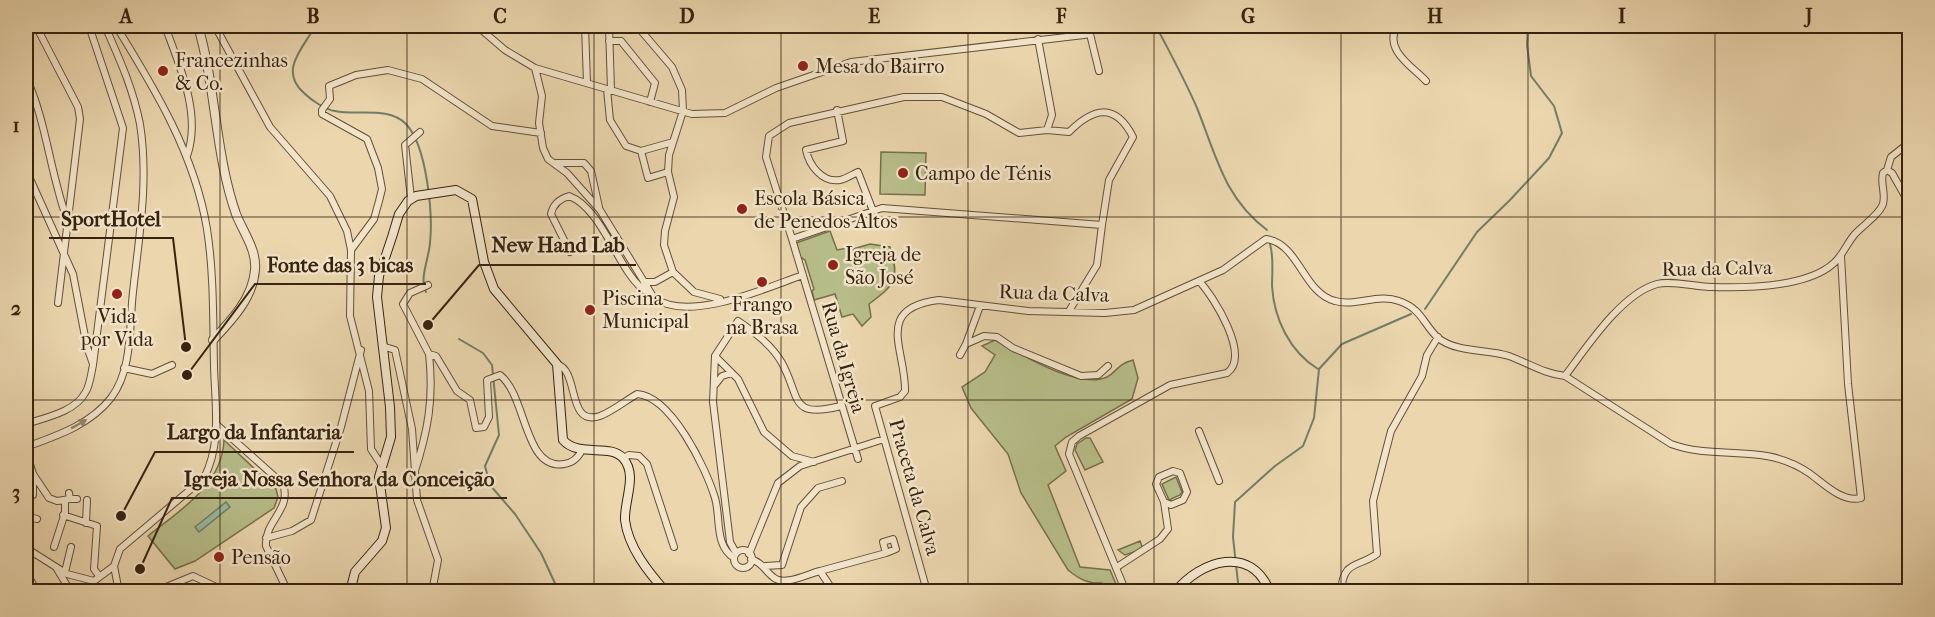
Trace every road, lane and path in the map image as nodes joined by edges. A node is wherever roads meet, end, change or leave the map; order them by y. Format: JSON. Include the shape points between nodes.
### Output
{"nodes":[{"id":1,"x":36,"y":26,"type":"edge"},
{"id":2,"x":89,"y":26,"type":"edge"},
{"id":3,"x":105,"y":26,"type":"edge"},
{"id":4,"x":116,"y":26,"type":"edge"},
{"id":5,"x":165,"y":26,"type":"edge"},
{"id":6,"x":198,"y":26,"type":"edge"},
{"id":7,"x":215,"y":26,"type":"edge"},
{"id":8,"x":477,"y":26,"type":"edge"},
{"id":9,"x":585,"y":26,"type":"edge"},
{"id":10,"x":609,"y":26,"type":"edge"},
{"id":11,"x":638,"y":26,"type":"edge"},
{"id":12,"x":1089,"y":26,"type":"edge"},
{"id":13,"x":1397,"y":26,"type":"edge"},
{"id":14,"x":1898,"y":26,"type":"edge"},
{"id":15,"x":1910,"y":26,"type":"edge"},
{"id":16,"x":1090,"y":34,"type":"junction"},
{"id":17,"x":1038,"y":39,"type":"junction"},
{"id":18,"x":609,"y":40,"type":"junction"},
{"id":19,"x":535,"y":68,"type":"junction"},
{"id":20,"x":1099,"y":71,"type":"dead end"},
{"id":21,"x":26,"y":77,"type":"edge"},
{"id":22,"x":1426,"y":81,"type":"dead end"},
{"id":23,"x":587,"y":83,"type":"junction"},
{"id":24,"x":609,"y":90,"type":"junction"},
{"id":25,"x":650,"y":102,"type":"junction"},
{"id":26,"x":837,"y":110,"type":"junction"},
{"id":27,"x":683,"y":111,"type":"junction"},
{"id":28,"x":1047,"y":130,"type":"junction"},
{"id":29,"x":420,"y":132,"type":"dead end"},
{"id":30,"x":541,"y":133,"type":"junction"},
{"id":31,"x":673,"y":142,"type":"junction"},
{"id":32,"x":1910,"y":142,"type":"edge"},
{"id":33,"x":641,"y":151,"type":"junction"},
{"id":34,"x":186,"y":157,"type":"junction"},
{"id":35,"x":556,"y":163,"type":"junction"},
{"id":36,"x":26,"y":170,"type":"edge"},
{"id":37,"x":1887,"y":170,"type":"junction"},
{"id":38,"x":668,"y":172,"type":"junction"},
{"id":39,"x":1910,"y":188,"type":"edge"},
{"id":40,"x":1901,"y":192,"type":"junction"},
{"id":41,"x":414,"y":197,"type":"junction"},
{"id":42,"x":1910,"y":205,"type":"edge"},
{"id":43,"x":600,"y":210,"type":"junction"},
{"id":44,"x":873,"y":211,"type":"junction"},
{"id":45,"x":68,"y":223,"type":"junction"},
{"id":46,"x":1102,"y":225,"type":"junction"},
{"id":47,"x":792,"y":239,"type":"junction"},
{"id":48,"x":351,"y":250,"type":"junction"},
{"id":49,"x":570,"y":252,"type":"dead end"},
{"id":50,"x":65,"y":255,"type":"junction"},
{"id":51,"x":1841,"y":256,"type":"junction"},
{"id":52,"x":673,"y":272,"type":"junction"},
{"id":53,"x":803,"y":275,"type":"junction"},
{"id":54,"x":1199,"y":281,"type":"junction"},
{"id":55,"x":644,"y":282,"type":"junction"},
{"id":56,"x":428,"y":285,"type":"dead end"},
{"id":57,"x":650,"y":293,"type":"junction"},
{"id":58,"x":725,"y":300,"type":"junction"},
{"id":59,"x":57,"y":303,"type":"dead end"},
{"id":60,"x":980,"y":306,"type":"junction"},
{"id":61,"x":1069,"y":311,"type":"junction"},
{"id":62,"x":1438,"y":337,"type":"junction"},
{"id":63,"x":213,"y":340,"type":"junction"},
{"id":64,"x":966,"y":344,"type":"junction"},
{"id":65,"x":382,"y":346,"type":"junction"},
{"id":66,"x":361,"y":350,"type":"junction"},
{"id":67,"x":429,"y":354,"type":"junction"},
{"id":68,"x":960,"y":355,"type":"dead end"},
{"id":69,"x":715,"y":356,"type":"junction"},
{"id":70,"x":557,"y":364,"type":"junction"},
{"id":71,"x":93,"y":365,"type":"junction"},
{"id":72,"x":172,"y":365,"type":"dead end"},
{"id":73,"x":1108,"y":366,"type":"dead end"},
{"id":74,"x":124,"y":368,"type":"junction"},
{"id":75,"x":732,"y":373,"type":"junction"},
{"id":76,"x":1565,"y":376,"type":"junction"},
{"id":77,"x":905,"y":381,"type":"joint"},
{"id":78,"x":714,"y":387,"type":"junction"},
{"id":79,"x":841,"y":406,"type":"junction"},
{"id":80,"x":26,"y":424,"type":"edge"},
{"id":81,"x":217,"y":425,"type":"junction"},
{"id":82,"x":1199,"y":430,"type":"dead end"},
{"id":83,"x":884,"y":439,"type":"junction"},
{"id":84,"x":855,"y":447,"type":"junction"},
{"id":85,"x":26,"y":449,"type":"edge"},
{"id":86,"x":582,"y":450,"type":"junction"},
{"id":87,"x":623,"y":458,"type":"junction"},
{"id":88,"x":858,"y":459,"type":"dead end"},
{"id":89,"x":814,"y":462,"type":"junction"},
{"id":90,"x":382,"y":466,"type":"junction"},
{"id":91,"x":33,"y":474,"type":"junction"},
{"id":92,"x":414,"y":474,"type":"junction"},
{"id":93,"x":842,"y":481,"type":"dead end"},
{"id":94,"x":1219,"y":481,"type":"dead end"},
{"id":95,"x":26,"y":496,"type":"edge"},
{"id":96,"x":87,"y":500,"type":"dead end"},
{"id":97,"x":1164,"y":502,"type":"junction"},
{"id":98,"x":63,"y":515,"type":"junction"},
{"id":99,"x":26,"y":516,"type":"edge"},
{"id":100,"x":37,"y":519,"type":"dead end"},
{"id":101,"x":86,"y":523,"type":"junction"},
{"id":102,"x":266,"y":538,"type":"junction"},
{"id":103,"x":54,"y":547,"type":"dead end"},
{"id":104,"x":71,"y":547,"type":"dead end"},
{"id":105,"x":674,"y":547,"type":"dead end"},
{"id":106,"x":26,"y":548,"type":"edge"},
{"id":107,"x":886,"y":553,"type":"dead end"},
{"id":108,"x":735,"y":556,"type":"junction"},
{"id":109,"x":750,"y":556,"type":"junction"},
{"id":110,"x":53,"y":564,"type":"junction"},
{"id":111,"x":114,"y":566,"type":"junction"},
{"id":112,"x":765,"y":566,"type":"junction"},
{"id":113,"x":1117,"y":567,"type":"junction"},
{"id":114,"x":820,"y":571,"type":"junction"},
{"id":115,"x":26,"y":572,"type":"edge"},
{"id":116,"x":65,"y":572,"type":"junction"},
{"id":117,"x":96,"y":578,"type":"junction"},
{"id":118,"x":26,"y":581,"type":"edge"},
{"id":119,"x":925,"y":584,"type":"dead end"},
{"id":120,"x":37,"y":591,"type":"edge"},
{"id":121,"x":71,"y":591,"type":"edge"},
{"id":122,"x":95,"y":591,"type":"edge"},
{"id":123,"x":119,"y":591,"type":"edge"},
{"id":124,"x":154,"y":591,"type":"edge"},
{"id":125,"x":227,"y":591,"type":"edge"},
{"id":126,"x":288,"y":591,"type":"edge"},
{"id":127,"x":350,"y":591,"type":"edge"},
{"id":128,"x":432,"y":591,"type":"edge"},
{"id":129,"x":666,"y":591,"type":"edge"},
{"id":130,"x":834,"y":591,"type":"edge"},
{"id":131,"x":1095,"y":591,"type":"edge"},
{"id":132,"x":1110,"y":591,"type":"edge"},
{"id":133,"x":1126,"y":591,"type":"edge"},
{"id":134,"x":1175,"y":591,"type":"edge"},
{"id":135,"x":1270,"y":591,"type":"edge"},
{"id":136,"x":1341,"y":591,"type":"edge"}],
"edges":[{"from":1,"to":45,"type":"street","via":[[78,107],[80,119]]},
{"from":2,"to":71,"type":"street","via":[[123,128]]},
{"from":3,"to":74,"type":"street","via":[[127,73],[137,110],[144,165],[143,213]]},
{"from":4,"to":34,"type":"street","via":[[168,115]]},
{"from":5,"to":34,"type":"street","via":[[184,78],[189,107],[191,132]]},
{"from":6,"to":63,"type":"street","via":[[208,65],[226,186],[252,249],[255,270],[235,316]]},
{"from":7,"to":48,"type":"street","via":[[270,127],[330,196],[347,231]]},
{"from":8,"to":19,"type":"street","via":[[505,50]]},
{"from":9,"to":23,"type":"street"},
{"from":10,"to":18,"type":"street"},
{"from":11,"to":27,"type":"street","via":[[672,67],[682,90]]},
{"from":12,"to":16,"type":"street"},
{"from":13,"to":22,"type":"street","via":[[1398,53],[1404,64]]},
{"from":14,"to":15,"type":"street"},
{"from":16,"to":17,"type":"street"},
{"from":16,"to":20,"type":"street"},
{"from":17,"to":27,"type":"street","via":[[851,62],[776,88],[725,113]]},
{"from":17,"to":28,"type":"street","via":[[1052,115]]},
{"from":18,"to":24,"type":"street"},
{"from":18,"to":25,"type":"street","via":[[621,41],[655,83]]},
{"from":19,"to":23,"type":"street"},
{"from":19,"to":30,"type":"street","via":[[542,96]]},
{"from":21,"to":45,"type":"street","via":[[44,123]]},
{"from":23,"to":24,"type":"street"},
{"from":24,"to":25,"type":"street"},
{"from":24,"to":33,"type":"street","via":[[610,120],[616,134],[626,146]]},
{"from":25,"to":27,"type":"street"},
{"from":26,"to":28,"type":"street","name":"Rua da Igreja","via":[[904,97],[942,97],[986,114],[1019,133]]},
{"from":26,"to":44,"type":"street","via":[[843,141],[806,150],[808,158],[825,177],[839,180],[858,172]]},
{"from":26,"to":47,"type":"street","name":"Rua da Igreja","via":[[789,123],[769,136],[766,157]]},
{"from":27,"to":31,"type":"street"},
{"from":28,"to":46,"type":"street","name":"Rua da Igreja","via":[[1069,132],[1098,110],[1107,111],[1129,129],[1133,137],[1109,180]]},
{"from":29,"to":41,"type":"street","via":[[405,145]]},
{"from":30,"to":35,"type":"street","via":[[548,159]]},
{"from":30,"to":48,"type":"street","via":[[492,126],[422,79],[388,70],[356,75],[329,86],[331,92],[322,114],[367,140],[382,189],[374,219]]},
{"from":31,"to":33,"type":"street"},
{"from":31,"to":38,"type":"street"},
{"from":32,"to":37,"type":"street","via":[[1891,157]]},
{"from":33,"to":38,"type":"street","via":[[648,178]]},
{"from":34,"to":63,"type":"street","via":[[207,229]]},
{"from":35,"to":43,"type":"street"},
{"from":35,"to":43,"type":"street","via":[[584,164],[591,171]]},
{"from":36,"to":50,"type":"street"},
{"from":37,"to":40,"type":"street"},
{"from":37,"to":51,"type":"street","name":"Rua da Calva","via":[[1881,179],[1885,192],[1882,206],[1847,243]]},
{"from":38,"to":52,"type":"street","via":[[674,197],[664,245]]},
{"from":39,"to":40,"type":"street"},
{"from":40,"to":42,"type":"street"},
{"from":41,"to":65,"type":"main road","via":[[399,214],[379,276]]},
{"from":41,"to":70,"type":"main road","via":[[456,190],[472,199],[484,262],[495,289]]},
{"from":43,"to":55,"type":"street"},
{"from":44,"to":46,"type":"street","via":[[882,208]]},
{"from":44,"to":47,"type":"street"},
{"from":45,"to":50,"type":"street"},
{"from":46,"to":61,"type":"street","via":[[1097,265]]},
{"from":47,"to":53,"type":"street","name":"Rua da Igreja"},
{"from":48,"to":66,"type":"street","via":[[350,316]]},
{"from":49,"to":57,"type":"street","via":[[551,214],[552,207],[569,196],[585,206],[633,277]]},
{"from":50,"to":59,"type":"street"},
{"from":50,"to":71,"type":"street","via":[[73,274]]},
{"from":51,"to":76,"type":"street","name":"Rua da Calva","via":[[1826,269],[1801,279],[1760,287],[1659,283],[1642,290],[1599,329]]},
{"from":51,"to":76,"type":"street","via":[[1848,384],[1861,498],[1842,497],[1776,456],[1687,450],[1671,444]]},
{"from":52,"to":55,"type":"street","via":[[655,282]]},
{"from":52,"to":58,"type":"street","via":[[694,292]]},
{"from":53,"to":58,"type":"street"},
{"from":53,"to":79,"type":"street","name":"Rua da Igreja"},
{"from":54,"to":61,"type":"street","name":"Rua da Calva","via":[[1134,310],[1105,314]]},
{"from":54,"to":62,"type":"street","name":"Rua da Calva","via":[[1223,270],[1266,239],[1275,240],[1319,292],[1336,302],[1376,297],[1396,300],[1419,312]]},
{"from":54,"to":113,"type":"street","via":[[1225,317],[1236,361],[1227,373],[1170,385],[1072,442],[1069,454]]},
{"from":55,"to":57,"type":"street"},
{"from":56,"to":67,"type":"street","via":[[410,293],[403,304]]},
{"from":57,"to":58,"type":"street","via":[[661,303],[696,308]]},
{"from":60,"to":61,"type":"street","name":"Rua da Calva"},
{"from":60,"to":64,"type":"street"},
{"from":60,"to":77,"type":"street","name":"Rua da Calva","via":[[939,300],[924,302],[905,313],[896,334]]},
{"from":62,"to":76,"type":"street","via":[[1456,346],[1508,356]]},
{"from":62,"to":136,"type":"street","via":[[1427,355],[1422,376],[1391,430],[1373,501],[1377,554],[1350,567],[1342,577]]},
{"from":63,"to":81,"type":"street"},
{"from":64,"to":68,"type":"street"},
{"from":64,"to":73,"type":"street","via":[[984,336],[998,337],[1013,348],[1081,376],[1098,375]]},
{"from":65,"to":90,"type":"main road","via":[[391,437]]},
{"from":65,"to":92,"type":"street","via":[[395,351],[412,429]]},
{"from":66,"to":90,"type":"street","via":[[369,391],[371,449]]},
{"from":66,"to":102,"type":"street","via":[[311,520],[292,531]]},
{"from":67,"to":86,"type":"street","via":[[436,356],[457,391],[470,400],[474,421],[480,429],[489,417],[487,380],[500,375],[515,392],[535,450],[549,464],[572,462]]},
{"from":67,"to":92,"type":"street","via":[[429,427]]},
{"from":69,"to":75,"type":"street"},
{"from":69,"to":78,"type":"street"},
{"from":69,"to":79,"type":"street","via":[[738,321],[761,337],[781,362],[797,402],[819,412]]},
{"from":70,"to":86,"type":"main road","via":[[563,440]]},
{"from":70,"to":108,"type":"street","via":[[567,373],[578,409],[584,416],[602,415],[637,394],[653,397],[697,453],[716,499],[722,546]]},
{"from":71,"to":80,"type":"street","via":[[86,393],[78,401],[57,414]]},
{"from":72,"to":74,"type":"street","via":[[152,375]]},
{"from":85,"to":74,"type":"street","one_way":true,"via":[[94,415],[113,396]]},
{"from":75,"to":78,"type":"street","via":[[722,376]]},
{"from":75,"to":89,"type":"street","via":[[764,432],[792,456]]},
{"from":77,"to":83,"type":"street","name":"Praceta da Calva","via":[[900,397],[875,406]]},
{"from":78,"to":108,"type":"street","via":[[730,542]]},
{"from":79,"to":84,"type":"street","name":"Rua da Igreja"},
{"from":81,"to":102,"type":"street","via":[[283,484],[285,505]]},
{"from":81,"to":111,"type":"street","via":[[212,463],[204,478],[120,549]]},
{"from":82,"to":94,"type":"street"},
{"from":83,"to":84,"type":"street"},
{"from":83,"to":119,"type":"street","name":"Praceta da Calva"},
{"from":84,"to":88,"type":"street","name":"Rua da Igreja"},
{"from":84,"to":89,"type":"street"},
{"from":85,"to":91,"type":"street"},
{"from":86,"to":87,"type":"main road","via":[[611,452]]},
{"from":87,"to":105,"type":"street","via":[[639,456],[647,464]]},
{"from":87,"to":129,"type":"main road","via":[[630,474],[626,513],[629,536],[638,555]]},
{"from":89,"to":109,"type":"street","via":[[800,466],[778,483]]},
{"from":90,"to":127,"type":"main road","via":[[380,491],[386,528],[382,541],[355,572]]},
{"from":91,"to":95,"type":"street","via":[[33,495]]},
{"from":91,"to":98,"type":"street","via":[[49,498],[70,498]]},
{"from":92,"to":128,"type":"street","via":[[417,500],[438,560]]},
{"from":93,"to":112,"type":"street","via":[[818,488],[811,495],[801,507],[782,565]]},
{"from":96,"to":101,"type":"street"},
{"from":97,"to":97,"type":"street","via":[[1171,505],[1183,500],[1187,492],[1180,473],[1173,471],[1159,477],[1156,484]]},
{"from":97,"to":113,"type":"street","via":[[1168,529],[1160,539]]},
{"from":98,"to":101,"type":"street"},
{"from":98,"to":103,"type":"street"},
{"from":99,"to":100,"type":"street"},
{"from":101,"to":117,"type":"street","via":[[97,526]]},
{"from":102,"to":126,"type":"street","via":[[266,546]]},
{"from":104,"to":116,"type":"street"},
{"from":106,"to":110,"type":"street"},
{"from":107,"to":114,"type":"street"},
{"from":108,"to":109,"type":"street","via":[[744,550]]},
{"from":108,"to":109,"type":"street","via":[[737,566],[742,568],[747,566]]},
{"from":109,"to":112,"type":"street"},
{"from":110,"to":116,"type":"street"},
{"from":110,"to":121,"type":"street"},
{"from":111,"to":117,"type":"street"},
{"from":111,"to":123,"type":"street"},
{"from":112,"to":114,"type":"street","via":[[774,578],[786,581]]},
{"from":113,"to":133,"type":"street"},
{"from":114,"to":130,"type":"street"},
{"from":115,"to":120,"type":"street"},
{"from":116,"to":117,"type":"street"},
{"from":117,"to":122,"type":"street"},
{"from":118,"to":120,"type":"main road"},
{"from":124,"to":125,"type":"street","via":[[193,576]]},
{"from":131,"to":132,"type":"street","via":[[1099,587]]},
{"from":134,"to":135,"type":"main road","via":[[1202,567],[1221,561],[1240,562],[1258,573]]}]}
